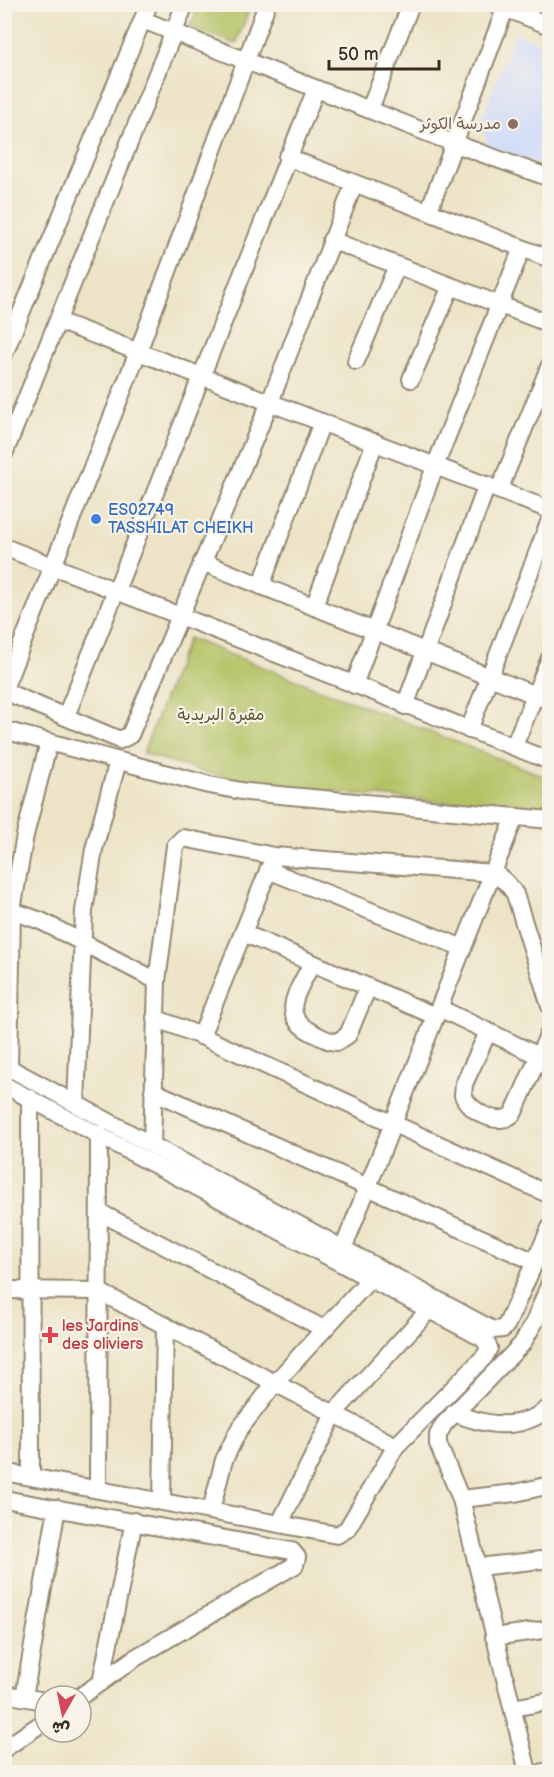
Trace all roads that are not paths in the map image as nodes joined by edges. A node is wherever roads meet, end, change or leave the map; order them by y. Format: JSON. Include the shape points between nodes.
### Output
{"nodes":[{"id":1,"x":185,"y":4,"type":"edge"},
{"id":2,"x":267,"y":4,"type":"edge"},
{"id":3,"x":411,"y":4,"type":"edge"},
{"id":4,"x":503,"y":6,"type":"edge"},
{"id":5,"x":146,"y":12,"type":"edge"},
{"id":6,"x":549,"y":26,"type":"edge"},
{"id":7,"x":174,"y":32,"type":"junction"},
{"id":8,"x":244,"y":60,"type":"junction"},
{"id":9,"x":316,"y":89,"type":"junction"},
{"id":10,"x":370,"y":109,"type":"junction"},
{"id":11,"x":453,"y":143,"type":"junction"},
{"id":12,"x":287,"y":158,"type":"junction"},
{"id":13,"x":549,"y":178,"type":"edge"},
{"id":14,"x":354,"y":184,"type":"junction"},
{"id":15,"x":429,"y":210,"type":"junction"},
{"id":16,"x":331,"y":240,"type":"junction"},
{"id":17,"x":522,"y":248,"type":"junction"},
{"id":18,"x":549,"y":259,"type":"edge"},
{"id":19,"x":397,"y":266,"type":"junction"},
{"id":20,"x":451,"y":286,"type":"junction"},
{"id":21,"x":500,"y":304,"type":"junction"},
{"id":22,"x":58,"y":321,"type":"junction"},
{"id":23,"x":549,"y":324,"type":"edge"},
{"id":24,"x":138,"y":352,"type":"junction"},
{"id":25,"x":4,"y":354,"type":"edge"},
{"id":26,"x":356,"y":361,"type":"dead end"},
{"id":27,"x":549,"y":365,"type":"edge"},
{"id":28,"x":202,"y":376,"type":"junction"},
{"id":29,"x":411,"y":379,"type":"dead end"},
{"id":30,"x":270,"y":402,"type":"junction"},
{"id":31,"x":322,"y":422,"type":"junction"},
{"id":32,"x":375,"y":442,"type":"junction"},
{"id":33,"x":4,"y":454,"type":"edge"},
{"id":34,"x":436,"y":464,"type":"junction"},
{"id":35,"x":493,"y":488,"type":"junction"},
{"id":36,"x":549,"y":510,"type":"edge"},
{"id":37,"x":549,"y":520,"type":"edge"},
{"id":38,"x":4,"y":547,"type":"edge"},
{"id":39,"x":202,"y":562,"type":"junction"},
{"id":40,"x":52,"y":566,"type":"junction"},
{"id":41,"x":261,"y":586,"type":"junction"},
{"id":42,"x":117,"y":590,"type":"junction"},
{"id":43,"x":314,"y":607,"type":"junction"},
{"id":44,"x":180,"y":616,"type":"junction"},
{"id":45,"x":373,"y":631,"type":"junction"},
{"id":46,"x":426,"y":651,"type":"junction"},
{"id":47,"x":549,"y":658,"type":"edge"},
{"id":48,"x":489,"y":677,"type":"junction"},
{"id":49,"x":354,"y":685,"type":"junction"},
{"id":50,"x":4,"y":690,"type":"edge"},
{"id":51,"x":542,"y":698,"type":"edge"},
{"id":52,"x":405,"y":706,"type":"junction"},
{"id":53,"x":66,"y":716,"type":"junction"},
{"id":54,"x":4,"y":730,"type":"edge"},
{"id":55,"x":469,"y":730,"type":"junction"},
{"id":56,"x":49,"y":742,"type":"junction"},
{"id":57,"x":514,"y":746,"type":"junction"},
{"id":58,"x":118,"y":760,"type":"junction"},
{"id":59,"x":549,"y":761,"type":"edge"},
{"id":60,"x":515,"y":817,"type":"junction"},
{"id":61,"x":549,"y":820,"type":"edge"},
{"id":62,"x":271,"y":863,"type":"junction"},
{"id":63,"x":493,"y":873,"type":"junction"},
{"id":64,"x":8,"y":909,"type":"edge"},
{"id":65,"x":243,"y":933,"type":"junction"},
{"id":66,"x":81,"y":942,"type":"junction"},
{"id":67,"x":463,"y":948,"type":"junction"},
{"id":68,"x":312,"y":963,"type":"junction"},
{"id":69,"x":157,"y":981,"type":"junction"},
{"id":70,"x":368,"y":987,"type":"junction"},
{"id":71,"x":549,"y":1006,"type":"edge"},
{"id":72,"x":437,"y":1012,"type":"junction"},
{"id":73,"x":156,"y":1018,"type":"junction"},
{"id":74,"x":549,"y":1031,"type":"edge"},
{"id":75,"x":488,"y":1032,"type":"junction"},
{"id":76,"x":201,"y":1036,"type":"junction"},
{"id":77,"x":539,"y":1056,"type":"junction"},
{"id":78,"x":7,"y":1066,"type":"edge"},
{"id":79,"x":4,"y":1085,"type":"edge"},
{"id":80,"x":153,"y":1091,"type":"junction"},
{"id":81,"x":30,"y":1098,"type":"junction"},
{"id":82,"x":76,"y":1104,"type":"junction"},
{"id":83,"x":393,"y":1123,"type":"junction"},
{"id":84,"x":99,"y":1134,"type":"junction"},
{"id":85,"x":152,"y":1145,"type":"junction"},
{"id":86,"x":367,"y":1187,"type":"junction"},
{"id":87,"x":549,"y":1195,"type":"edge"},
{"id":88,"x":99,"y":1212,"type":"junction"},
{"id":89,"x":549,"y":1228,"type":"edge"},
{"id":90,"x":343,"y":1249,"type":"junction"},
{"id":91,"x":535,"y":1262,"type":"junction"},
{"id":92,"x":370,"y":1279,"type":"junction"},
{"id":93,"x":548,"y":1289,"type":"edge"},
{"id":94,"x":4,"y":1290,"type":"edge"},
{"id":95,"x":30,"y":1290,"type":"junction"},
{"id":96,"x":98,"y":1291,"type":"junction"},
{"id":97,"x":429,"y":1310,"type":"junction"},
{"id":98,"x":165,"y":1325,"type":"junction"},
{"id":99,"x":324,"y":1329,"type":"junction"},
{"id":100,"x":274,"y":1383,"type":"junction"},
{"id":101,"x":549,"y":1407,"type":"edge"},
{"id":102,"x":335,"y":1412,"type":"junction"},
{"id":103,"x":454,"y":1413,"type":"junction"},
{"id":104,"x":396,"y":1446,"type":"junction"},
{"id":105,"x":4,"y":1472,"type":"edge"},
{"id":106,"x":31,"y":1476,"type":"junction"},
{"id":107,"x":549,"y":1485,"type":"edge"},
{"id":108,"x":98,"y":1489,"type":"junction"},
{"id":109,"x":4,"y":1499,"type":"edge"},
{"id":110,"x":461,"y":1499,"type":"junction"},
{"id":111,"x":162,"y":1500,"type":"junction"},
{"id":112,"x":57,"y":1508,"type":"junction"},
{"id":113,"x":211,"y":1510,"type":"junction"},
{"id":114,"x":134,"y":1521,"type":"junction"},
{"id":115,"x":280,"y":1523,"type":"junction"},
{"id":116,"x":549,"y":1559,"type":"edge"},
{"id":117,"x":478,"y":1567,"type":"junction"},
{"id":118,"x":549,"y":1629,"type":"edge"},
{"id":119,"x":494,"y":1637,"type":"junction"},
{"id":120,"x":101,"y":1682,"type":"junction"},
{"id":121,"x":93,"y":1688,"type":"edge"},
{"id":122,"x":4,"y":1694,"type":"edge"},
{"id":123,"x":24,"y":1697,"type":"junction"},
{"id":124,"x":33,"y":1699,"type":"edge"},
{"id":125,"x":549,"y":1701,"type":"edge"},
{"id":126,"x":513,"y":1708,"type":"junction"},
{"id":127,"x":33,"y":1729,"type":"edge"},
{"id":128,"x":4,"y":1749,"type":"edge"},
{"id":129,"x":549,"y":1772,"type":"edge"},
{"id":130,"x":528,"y":1773,"type":"edge"},
{"id":131,"x":543,"y":1773,"type":"edge"}],
"edges":[{"from":1,"to":7,"type":"street"},
{"from":2,"to":8,"type":"street"},
{"from":3,"to":10,"type":"street"},
{"from":4,"to":6,"type":"street"},
{"from":4,"to":11,"type":"street"},
{"from":5,"to":7,"type":"street"},
{"from":5,"to":25,"type":"street"},
{"from":7,"to":8,"type":"street"},
{"from":7,"to":22,"type":"street"},
{"from":8,"to":9,"type":"street"},
{"from":8,"to":24,"type":"street"},
{"from":9,"to":10,"type":"street"},
{"from":9,"to":12,"type":"street"},
{"from":10,"to":11,"type":"street"},
{"from":11,"to":13,"type":"street"},
{"from":11,"to":15,"type":"street"},
{"from":12,"to":14,"type":"street"},
{"from":12,"to":28,"type":"street"},
{"from":14,"to":15,"type":"street"},
{"from":14,"to":16,"type":"street"},
{"from":15,"to":17,"type":"street"},
{"from":16,"to":19,"type":"street"},
{"from":16,"to":30,"type":"street"},
{"from":17,"to":18,"type":"street"},
{"from":17,"to":21,"type":"street"},
{"from":19,"to":20,"type":"street"},
{"from":19,"to":26,"type":"street"},
{"from":20,"to":21,"type":"street"},
{"from":20,"to":29,"type":"street"},
{"from":21,"to":23,"type":"street"},
{"from":21,"to":34,"type":"street"},
{"from":22,"to":24,"type":"street"},
{"from":22,"to":33,"type":"street"},
{"from":24,"to":28,"type":"street"},
{"from":24,"to":40,"type":"street"},
{"from":27,"to":35,"type":"street"},
{"from":28,"to":30,"type":"street"},
{"from":28,"to":42,"type":"street"},
{"from":30,"to":31,"type":"street"},
{"from":30,"to":39,"type":"street"},
{"from":31,"to":32,"type":"street"},
{"from":31,"to":41,"type":"street"},
{"from":32,"to":34,"type":"street"},
{"from":32,"to":43,"type":"street"},
{"from":34,"to":35,"type":"street"},
{"from":34,"to":45,"type":"street"},
{"from":35,"to":36,"type":"street"},
{"from":35,"to":46,"type":"street"},
{"from":37,"to":48,"type":"street"},
{"from":38,"to":40,"type":"street"},
{"from":39,"to":41,"type":"street"},
{"from":39,"to":44,"type":"street"},
{"from":40,"to":42,"type":"street"},
{"from":40,"to":50,"type":"street"},
{"from":41,"to":43,"type":"street"},
{"from":42,"to":44,"type":"street"},
{"from":42,"to":53,"type":"street"},
{"from":43,"to":45,"type":"street"},
{"from":44,"to":49,"type":"street"},
{"from":44,"to":53,"type":"street","via":[[130,735],[120,740]]},
{"from":45,"to":46,"type":"street"},
{"from":45,"to":49,"type":"street"},
{"from":46,"to":48,"type":"street"},
{"from":46,"to":52,"type":"street"},
{"from":47,"to":51,"type":"street"},
{"from":48,"to":51,"type":"street"},
{"from":48,"to":55,"type":"street"},
{"from":49,"to":52,"type":"street"},
{"from":50,"to":53,"type":"street"},
{"from":51,"to":57,"type":"street"},
{"from":52,"to":55,"type":"street"},
{"from":54,"to":56,"type":"street"},
{"from":55,"to":57,"type":"street"},
{"from":56,"to":58,"type":"street"},
{"from":56,"to":64,"type":"street"},
{"from":57,"to":59,"type":"street"},
{"from":58,"to":60,"type":"street","via":[[247,792]]},
{"from":58,"to":66,"type":"street","via":[[94,849]]},
{"from":60,"to":61,"type":"street"},
{"from":60,"to":63,"type":"street"},
{"from":62,"to":63,"type":"street"},
{"from":62,"to":65,"type":"street"},
{"from":62,"to":67,"type":"street"},
{"from":62,"to":69,"type":"street","via":[[188,837],[177,842]]},
{"from":63,"to":67,"type":"street"},
{"from":63,"to":71,"type":"street","via":[[504,879],[515,894]]},
{"from":64,"to":66,"type":"street"},
{"from":64,"to":78,"type":"street"},
{"from":65,"to":68,"type":"street"},
{"from":65,"to":76,"type":"street"},
{"from":66,"to":69,"type":"street"},
{"from":66,"to":82,"type":"street"},
{"from":67,"to":72,"type":"street"},
{"from":68,"to":70,"type":"street"},
{"from":68,"to":70,"type":"street","via":[[293,1006],[293,1016],[299,1025],[328,1041],[342,1041],[348,1035]]},
{"from":69,"to":73,"type":"street"},
{"from":70,"to":72,"type":"street"},
{"from":72,"to":75,"type":"street"},
{"from":72,"to":83,"type":"street"},
{"from":73,"to":76,"type":"street"},
{"from":73,"to":80,"type":"street"},
{"from":74,"to":77,"type":"street"},
{"from":75,"to":77,"type":"street"},
{"from":75,"to":77,"type":"street","via":[[464,1084],[463,1095],[468,1105],[493,1118],[504,1120],[512,1115]]},
{"from":76,"to":83,"type":"street"},
{"from":78,"to":82,"type":"street"},
{"from":79,"to":81,"type":"street"},
{"from":80,"to":85,"type":"street"},
{"from":80,"to":86,"type":"street"},
{"from":81,"to":84,"type":"street"},
{"from":81,"to":95,"type":"street"},
{"from":82,"to":85,"type":"street"},
{"from":83,"to":86,"type":"street"},
{"from":83,"to":87,"type":"street"},
{"from":84,"to":88,"type":"street"},
{"from":84,"to":92,"type":"street"},
{"from":85,"to":90,"type":"street"},
{"from":86,"to":90,"type":"street"},
{"from":86,"to":91,"type":"street"},
{"from":88,"to":96,"type":"street"},
{"from":88,"to":99,"type":"street"},
{"from":89,"to":91,"type":"street"},
{"from":90,"to":91,"type":"street","via":[[496,1330],[507,1324]]},
{"from":92,"to":97,"type":"street"},
{"from":92,"to":99,"type":"street"},
{"from":93,"to":103,"type":"street","via":[[522,1344]]},
{"from":94,"to":95,"type":"street"},
{"from":95,"to":96,"type":"street"},
{"from":95,"to":106,"type":"street"},
{"from":96,"to":98,"type":"street"},
{"from":96,"to":108,"type":"street"},
{"from":97,"to":102,"type":"street"},
{"from":97,"to":104,"type":"street","via":[[484,1339],[488,1352]]},
{"from":98,"to":100,"type":"street"},
{"from":98,"to":111,"type":"street"},
{"from":99,"to":100,"type":"street"},
{"from":100,"to":102,"type":"street"},
{"from":100,"to":113,"type":"street","via":[[238,1431],[224,1460]]},
{"from":101,"to":103,"type":"street","via":[[524,1422],[500,1425]]},
{"from":102,"to":104,"type":"street"},
{"from":102,"to":115,"type":"street"},
{"from":103,"to":110,"type":"street","via":[[441,1428],[438,1439]]},
{"from":104,"to":115,"type":"street","via":[[344,1532],[332,1534]]},
{"from":105,"to":106,"type":"street"},
{"from":106,"to":108,"type":"street"},
{"from":107,"to":110,"type":"street"},
{"from":108,"to":111,"type":"street"},
{"from":109,"to":112,"type":"street"},
{"from":110,"to":117,"type":"street"},
{"from":111,"to":113,"type":"street"},
{"from":112,"to":114,"type":"street"},
{"from":112,"to":123,"type":"street"},
{"from":113,"to":115,"type":"street"},
{"from":114,"to":120,"type":"street"},
{"from":114,"to":120,"type":"street","via":[[292,1551],[297,1562]]},
{"from":116,"to":117,"type":"street"},
{"from":117,"to":119,"type":"street"},
{"from":118,"to":119,"type":"street"},
{"from":119,"to":126,"type":"street"},
{"from":120,"to":121,"type":"street"},
{"from":122,"to":123,"type":"street"},
{"from":123,"to":124,"type":"street"},
{"from":125,"to":126,"type":"street"},
{"from":126,"to":130,"type":"street"},
{"from":127,"to":128,"type":"street"},
{"from":129,"to":131,"type":"street"}]}
